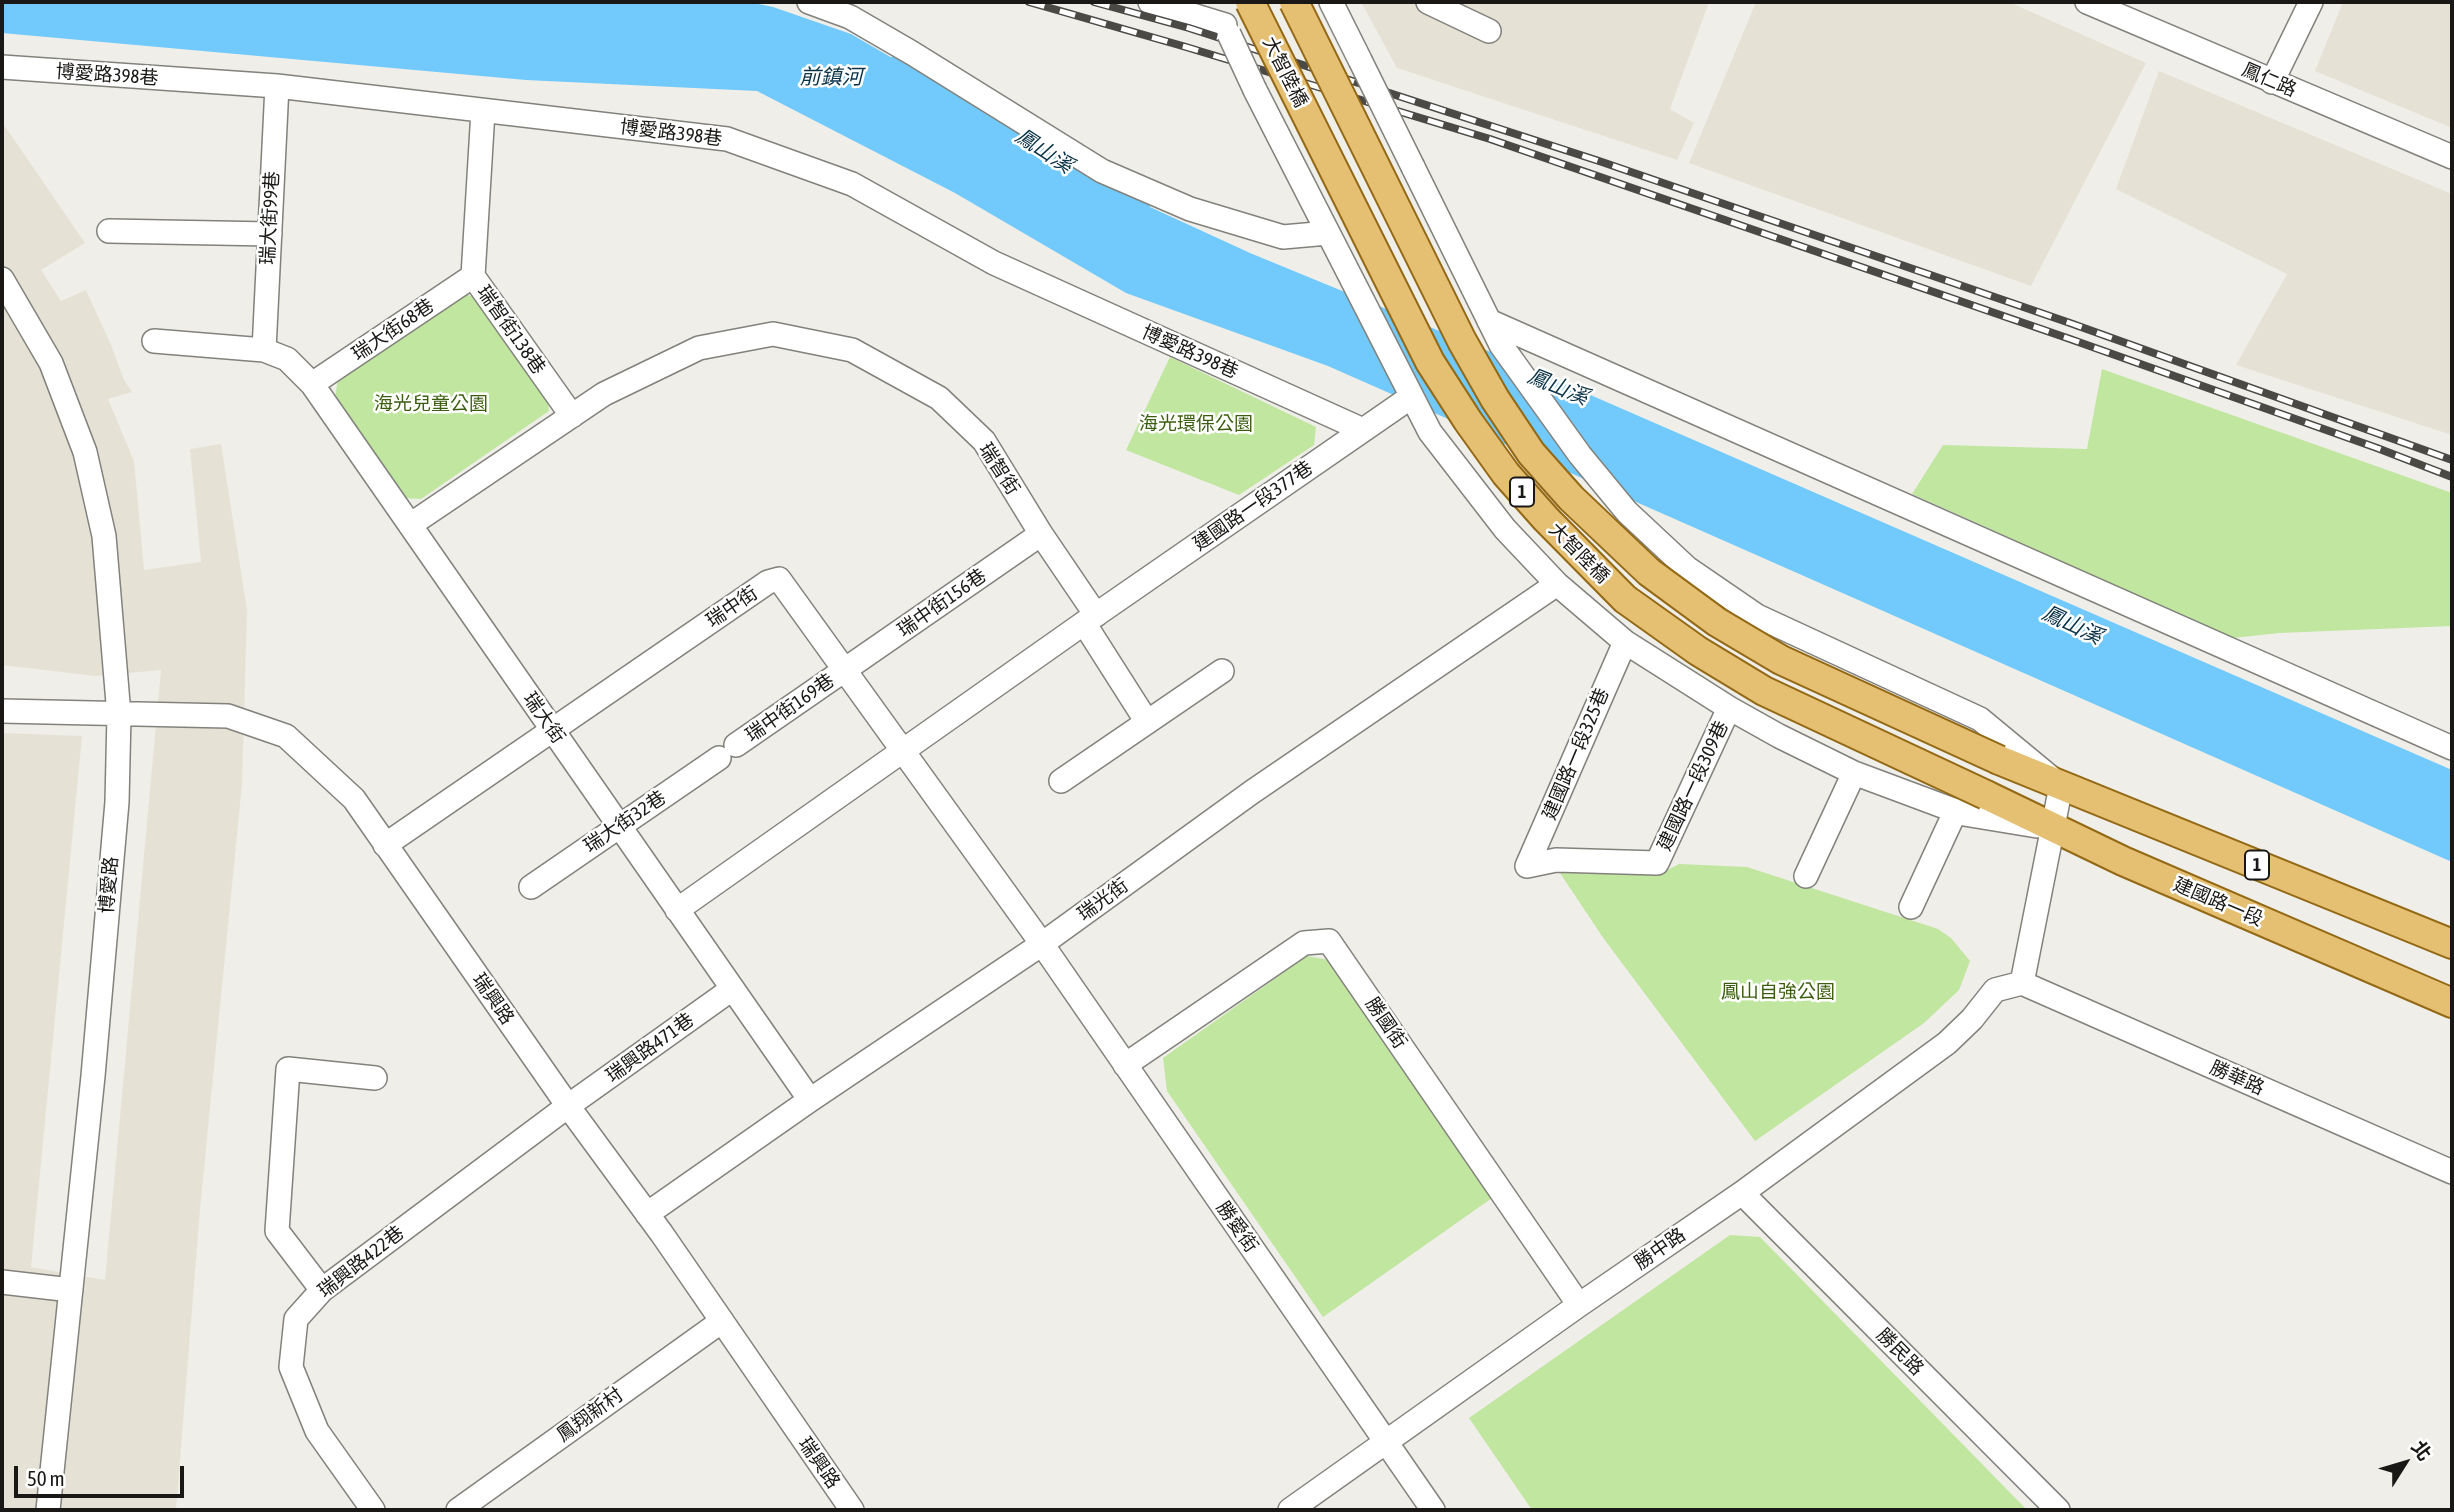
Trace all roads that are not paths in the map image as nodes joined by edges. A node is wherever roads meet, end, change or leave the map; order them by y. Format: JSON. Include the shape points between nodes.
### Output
{"nodes":[{"id":1,"x":809,"y":2,"type":"edge"},
{"id":2,"x":1150,"y":2,"type":"edge"},
{"id":3,"x":1212,"y":2,"type":"edge"},
{"id":4,"x":1250,"y":2,"type":"edge"},
{"id":5,"x":1294,"y":2,"type":"edge"},
{"id":6,"x":1331,"y":2,"type":"edge"},
{"id":7,"x":1428,"y":2,"type":"edge"},
{"id":8,"x":2087,"y":2,"type":"edge"},
{"id":9,"x":2311,"y":2,"type":"edge"},
{"id":10,"x":1227,"y":30,"type":"junction"},
{"id":11,"x":1489,"y":31,"type":"dead end"},
{"id":12,"x":2,"y":67,"type":"edge"},
{"id":13,"x":2272,"y":82,"type":"junction"},
{"id":14,"x":277,"y":86,"type":"junction"},
{"id":15,"x":482,"y":111,"type":"junction"},
{"id":16,"x":2452,"y":158,"type":"edge"},
{"id":17,"x":109,"y":232,"type":"dead end"},
{"id":18,"x":1328,"y":233,"type":"junction"},
{"id":19,"x":270,"y":234,"type":"junction"},
{"id":20,"x":473,"y":276,"type":"junction"},
{"id":21,"x":2,"y":279,"type":"edge"},
{"id":22,"x":1489,"y":321,"type":"junction"},
{"id":23,"x":154,"y":341,"type":"dead end"},
{"id":24,"x":264,"y":350,"type":"junction"},
{"id":25,"x":312,"y":384,"type":"junction"},
{"id":26,"x":1407,"y":390,"type":"junction"},
{"id":27,"x":572,"y":416,"type":"junction"},
{"id":28,"x":1363,"y":430,"type":"junction"},
{"id":29,"x":410,"y":525,"type":"junction"},
{"id":30,"x":1041,"y":534,"type":"junction"},
{"id":31,"x":1557,"y":584,"type":"junction"},
{"id":32,"x":1090,"y":619,"type":"junction"},
{"id":33,"x":1625,"y":642,"type":"junction"},
{"id":34,"x":844,"y":671,"type":"junction"},
{"id":35,"x":1222,"y":671,"type":"dead end"},
{"id":36,"x":1729,"y":709,"type":"junction"},
{"id":37,"x":2,"y":711,"type":"edge"},
{"id":38,"x":119,"y":715,"type":"junction"},
{"id":39,"x":1147,"y":722,"type":"junction"},
{"id":40,"x":552,"y":729,"type":"junction"},
{"id":41,"x":2452,"y":748,"type":"edge"},
{"id":42,"x":728,"y":751,"type":"joint"},
{"id":43,"x":901,"y":751,"type":"junction"},
{"id":44,"x":1854,"y":773,"type":"junction"},
{"id":45,"x":1060,"y":781,"type":"dead end"},
{"id":46,"x":2061,"y":786,"type":"junction"},
{"id":47,"x":1986,"y":795,"type":"joint"},
{"id":48,"x":1956,"y":810,"type":"junction"},
{"id":49,"x":619,"y":826,"type":"junction"},
{"id":50,"x":2054,"y":828,"type":"junction"},
{"id":51,"x":385,"y":845,"type":"junction"},
{"id":52,"x":1657,"y":863,"type":"joint"},
{"id":53,"x":1806,"y":876,"type":"dead end"},
{"id":54,"x":531,"y":887,"type":"dead end"},
{"id":55,"x":1910,"y":907,"type":"dead end"},
{"id":56,"x":677,"y":910,"type":"junction"},
{"id":57,"x":1042,"y":944,"type":"junction"},
{"id":58,"x":2452,"y":944,"type":"edge"},
{"id":59,"x":2022,"y":983,"type":"junction"},
{"id":60,"x":732,"y":989,"type":"junction"},
{"id":61,"x":2452,"y":1003,"type":"edge"},
{"id":62,"x":1125,"y":1065,"type":"junction"},
{"id":63,"x":375,"y":1078,"type":"dead end"},
{"id":64,"x":810,"y":1100,"type":"junction"},
{"id":65,"x":568,"y":1106,"type":"junction"},
{"id":66,"x":2452,"y":1172,"type":"edge"},
{"id":67,"x":1742,"y":1193,"type":"junction"},
{"id":68,"x":647,"y":1214,"type":"junction"},
{"id":69,"x":2,"y":1282,"type":"edge"},
{"id":70,"x":71,"y":1290,"type":"junction"},
{"id":71,"x":322,"y":1290,"type":"junction"},
{"id":72,"x":1579,"y":1305,"type":"junction"},
{"id":73,"x":722,"y":1321,"type":"junction"},
{"id":74,"x":1386,"y":1441,"type":"junction"},
{"id":75,"x":48,"y":1510,"type":"edge"},
{"id":76,"x":373,"y":1510,"type":"edge"},
{"id":77,"x":458,"y":1510,"type":"edge"},
{"id":78,"x":852,"y":1510,"type":"edge"},
{"id":79,"x":1290,"y":1510,"type":"edge"},
{"id":80,"x":1433,"y":1510,"type":"edge"},
{"id":81,"x":2057,"y":1510,"type":"edge"}],
"edges":[{"from":1,"to":18,"type":"street","via":[[850,17],[912,52],[1102,171],[1190,208],[1283,237]]},
{"from":2,"to":10,"type":"street"},
{"from":3,"to":10,"type":"street"},
{"from":4,"to":47,"type":"main road","name":"大智陸橋","number":"1","bridge":true,"via":[[1430,362],[1506,474],[1546,519],[1625,599],[1698,651],[1764,691]]},
{"from":5,"to":46,"type":"main road","name":"大智陸橋","number":"1","bridge":true,"via":[[1468,353],[1531,453],[1571,498],[1649,572],[1717,622],[1781,660]]},
{"from":6,"to":22,"type":"street","bridge":true},
{"from":7,"to":11,"type":"street"},
{"from":8,"to":13,"type":"street","name":"鳳仁路"},
{"from":9,"to":13,"type":"street"},
{"from":10,"to":18,"type":"street","bridge":true},
{"from":12,"to":14,"type":"street","name":"博愛路398巷"},
{"from":13,"to":16,"type":"street","name":"鳳仁路"},
{"from":14,"to":15,"type":"street","name":"博愛路398巷"},
{"from":14,"to":19,"type":"street","name":"瑞大街99巷"},
{"from":15,"to":20,"type":"street","name":"瑞智街138巷"},
{"from":15,"to":28,"type":"street","name":"博愛路398巷","via":[[727,139],[852,184],[994,262]]},
{"from":17,"to":19,"type":"street"},
{"from":18,"to":26,"type":"street"},
{"from":19,"to":24,"type":"street","name":"瑞大街99巷"},
{"from":20,"to":25,"type":"street","name":"瑞大街68巷"},
{"from":20,"to":27,"type":"street","name":"瑞智街138巷"},
{"from":21,"to":38,"type":"street","name":"博愛路","via":[[51,363],[85,452],[104,536]]},
{"from":22,"to":41,"type":"street"},
{"from":22,"to":46,"type":"street","via":[[1501,345],[1580,454],[1627,512],[1687,568],[1757,616],[1980,719]]},
{"from":23,"to":24,"type":"street"},
{"from":24,"to":25,"type":"street","name":"瑞大街","via":[[287,359]]},
{"from":25,"to":29,"type":"street","name":"瑞大街"},
{"from":26,"to":28,"type":"street","name":"建國路一段377巷"},
{"from":26,"to":31,"type":"street","via":[[1430,432],[1496,518]]},
{"from":27,"to":29,"type":"street","name":"瑞智街"},
{"from":27,"to":30,"type":"street","name":"瑞智街","via":[[604,394],[699,348],[773,334],[852,351],[939,398],[984,441]]},
{"from":28,"to":32,"type":"street","name":"建國路一段377巷"},
{"from":29,"to":40,"type":"street","name":"瑞大街"},
{"from":30,"to":32,"type":"street","name":"瑞智街"},
{"from":30,"to":34,"type":"street","name":"瑞中街156巷"},
{"from":31,"to":33,"type":"street"},
{"from":31,"to":57,"type":"street","name":"瑞光街","via":[[1252,792]]},
{"from":32,"to":39,"type":"street","name":"瑞智街"},
{"from":32,"to":43,"type":"street"},
{"from":33,"to":36,"type":"street"},
{"from":33,"to":52,"type":"street","name":"建國路一段325巷","via":[[1527,866],[1556,860]]},
{"from":34,"to":40,"type":"street","name":"瑞中街","via":[[779,579],[768,582]]},
{"from":34,"to":42,"type":"street","name":"瑞中街169巷"},
{"from":34,"to":43,"type":"street","name":"瑞中街"},
{"from":35,"to":39,"type":"street"},
{"from":36,"to":44,"type":"street"},
{"from":36,"to":52,"type":"street","name":"建國路一段309巷"},
{"from":37,"to":38,"type":"street","name":"瑞興路"},
{"from":38,"to":51,"type":"street","name":"瑞興路","via":[[229,716],[286,736],[354,799]]},
{"from":38,"to":70,"type":"street","name":"博愛路","via":[[116,814]]},
{"from":39,"to":45,"type":"street"},
{"from":40,"to":49,"type":"street","name":"瑞大街"},
{"from":40,"to":51,"type":"street","name":"瑞中街"},
{"from":42,"to":49,"type":"street","name":"瑞大街32巷"},
{"from":43,"to":56,"type":"street"},
{"from":43,"to":57,"type":"street","name":"瑞中街"},
{"from":44,"to":48,"type":"street"},
{"from":44,"to":53,"type":"street"},
{"from":46,"to":50,"type":"street"},
{"from":46,"to":58,"type":"main road","number":"1"},
{"from":47,"to":50,"type":"main road","name":"建國路一段","number":"1"},
{"from":48,"to":50,"type":"street"},
{"from":48,"to":55,"type":"street"},
{"from":49,"to":54,"type":"street","name":"瑞大街32巷"},
{"from":49,"to":56,"type":"street","name":"瑞大街"},
{"from":50,"to":59,"type":"street"},
{"from":50,"to":61,"type":"main road","name":"建國路一段","number":"1"},
{"from":51,"to":65,"type":"street","name":"瑞興路"},
{"from":56,"to":60,"type":"street","name":"瑞大街"},
{"from":57,"to":62,"type":"street","name":"勝愛街"},
{"from":57,"to":64,"type":"street","name":"瑞光街"},
{"from":59,"to":66,"type":"street","name":"勝華路"},
{"from":59,"to":67,"type":"street","name":"勝中路","via":[[1995,990],[1947,1043]]},
{"from":60,"to":64,"type":"street","name":"瑞大街"},
{"from":60,"to":65,"type":"street","name":"瑞興路471巷"},
{"from":62,"to":72,"type":"street","name":"勝國街","via":[[1304,943],[1329,941]]},
{"from":62,"to":74,"type":"street","name":"勝愛街"},
{"from":63,"to":71,"type":"street","via":[[288,1069],[277,1231]]},
{"from":64,"to":68,"type":"street","name":"瑞光街"},
{"from":65,"to":68,"type":"street","name":"瑞興路"},
{"from":65,"to":71,"type":"street","name":"瑞興路422巷"},
{"from":67,"to":72,"type":"street","name":"勝中路"},
{"from":67,"to":81,"type":"street","name":"勝民路"},
{"from":68,"to":73,"type":"street","name":"瑞興路"},
{"from":69,"to":70,"type":"street"},
{"from":70,"to":75,"type":"street","name":"博愛路"},
{"from":71,"to":76,"type":"street","name":"瑞興路422巷","via":[[296,1319],[291,1367],[317,1431]]},
{"from":72,"to":74,"type":"street","name":"勝中路"},
{"from":73,"to":77,"type":"street","name":"鳳翔新村"},
{"from":73,"to":78,"type":"street","name":"瑞興路"},
{"from":74,"to":79,"type":"street","name":"勝中路"},
{"from":74,"to":80,"type":"street","name":"勝愛街"}]}
